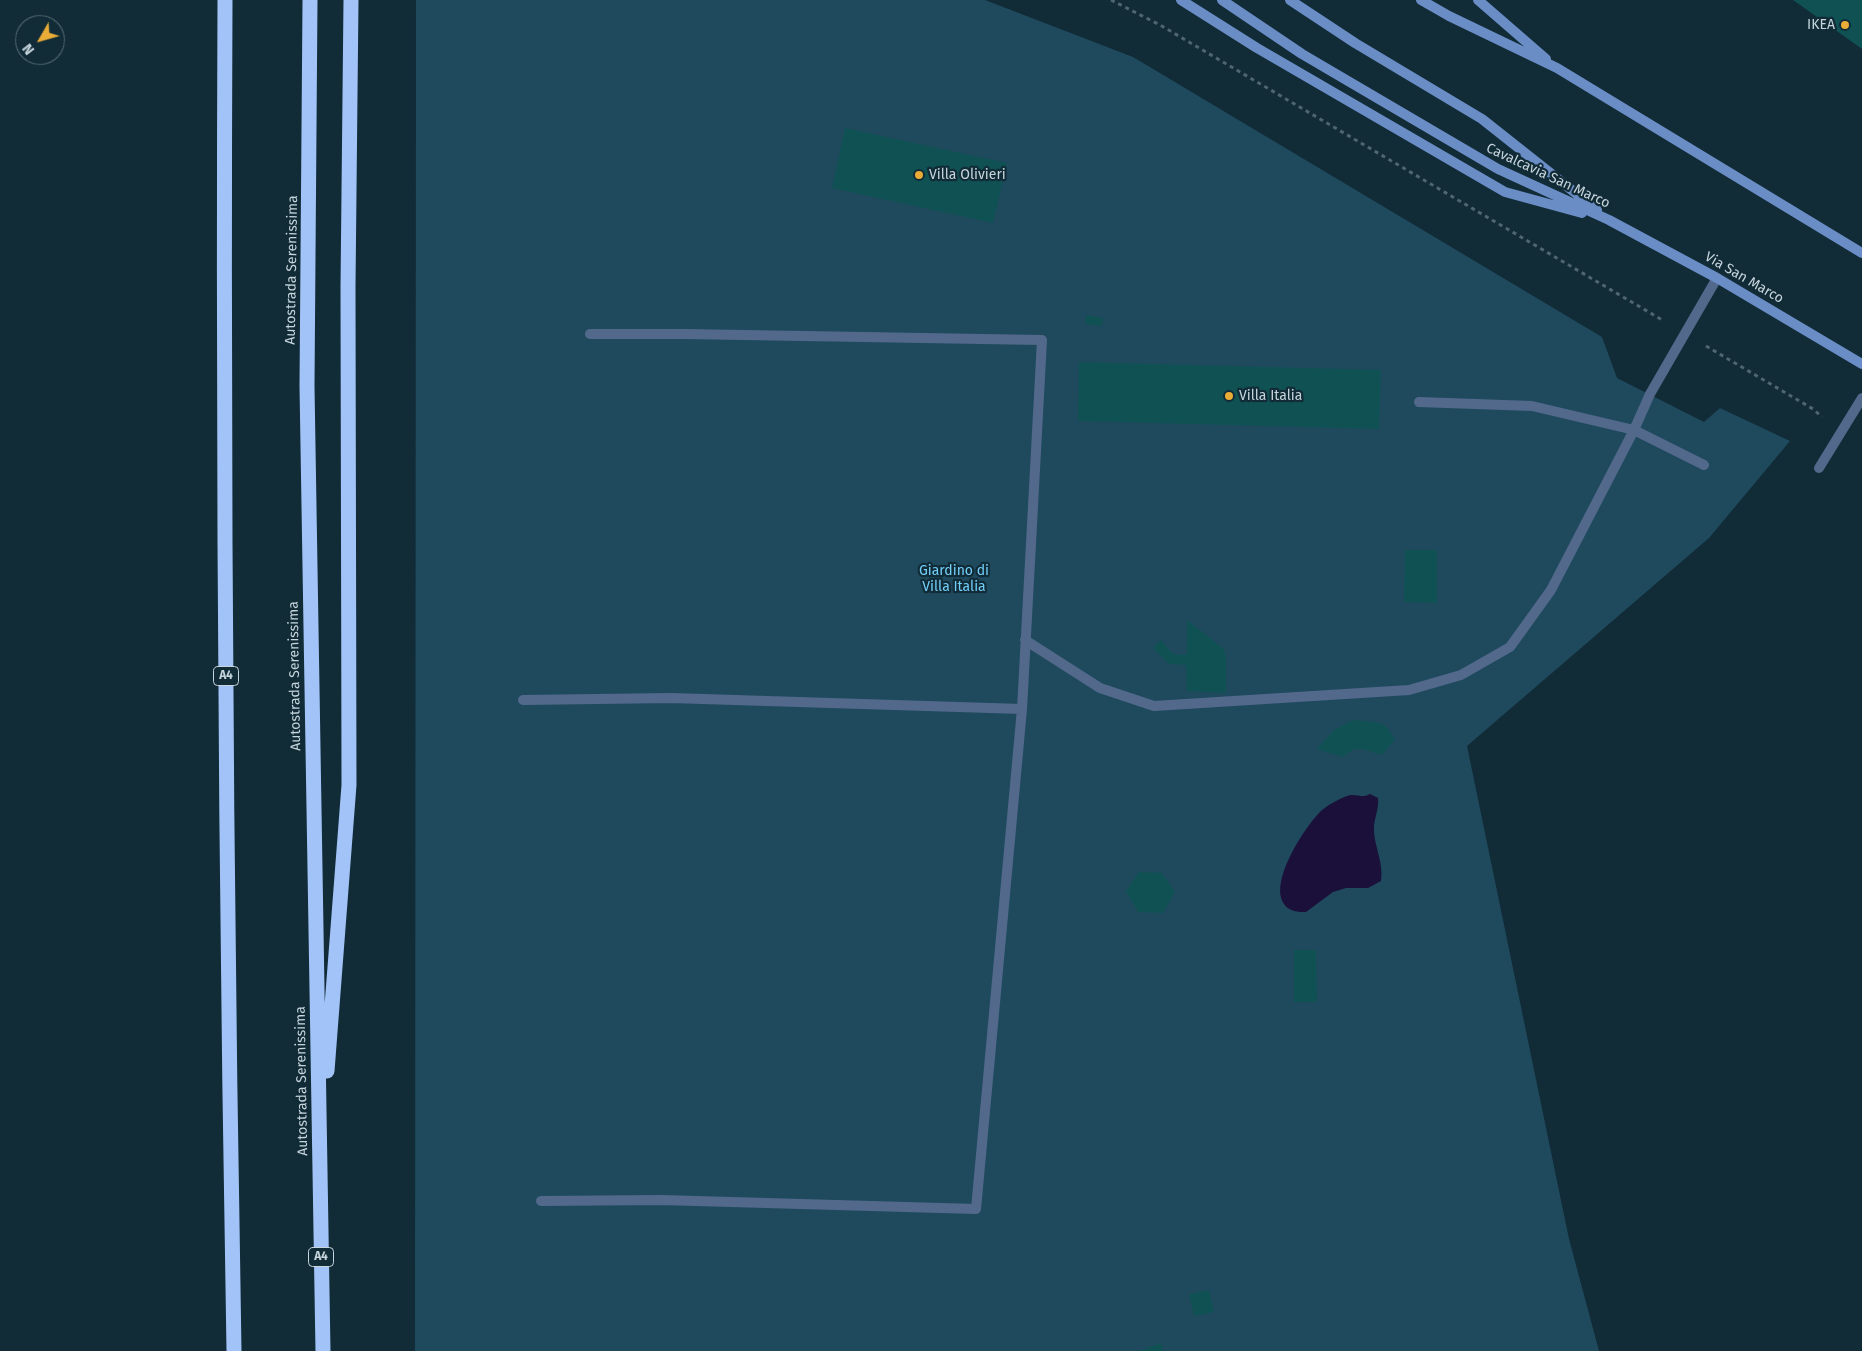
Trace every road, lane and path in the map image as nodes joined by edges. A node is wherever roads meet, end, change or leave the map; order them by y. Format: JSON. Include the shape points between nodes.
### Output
{"nodes":[{"id":1,"x":225,"y":0,"type":"edge"},
{"id":2,"x":310,"y":0,"type":"edge"},
{"id":3,"x":351,"y":0,"type":"edge"},
{"id":4,"x":1111,"y":0,"type":"edge"},
{"id":5,"x":1182,"y":0,"type":"edge"},
{"id":6,"x":1222,"y":0,"type":"edge"},
{"id":7,"x":1290,"y":0,"type":"edge"},
{"id":8,"x":1421,"y":0,"type":"edge"},
{"id":9,"x":1478,"y":0,"type":"edge"},
{"id":10,"x":1557,"y":68,"type":"junction"},
{"id":11,"x":1609,"y":220,"type":"junction"},
{"id":12,"x":1862,"y":252,"type":"edge"},
{"id":13,"x":1717,"y":278,"type":"junction"},
{"id":14,"x":1684,"y":333,"type":"junction"},
{"id":15,"x":590,"y":334,"type":"dead end"},
{"id":16,"x":1862,"y":364,"type":"edge"},
{"id":17,"x":1862,"y":398,"type":"edge"},
{"id":18,"x":1420,"y":402,"type":"dead end"},
{"id":19,"x":1634,"y":430,"type":"junction"},
{"id":20,"x":1840,"y":433,"type":"junction"},
{"id":21,"x":1704,"y":465,"type":"dead end"},
{"id":22,"x":1819,"y":468,"type":"dead end"},
{"id":23,"x":1026,"y":640,"type":"junction"},
{"id":24,"x":522,"y":700,"type":"dead end"},
{"id":25,"x":1022,"y":709,"type":"junction"},
{"id":26,"x":320,"y":1162,"type":"junction"},
{"id":27,"x":541,"y":1201,"type":"dead end"},
{"id":28,"x":234,"y":1351,"type":"edge"},
{"id":29,"x":323,"y":1351,"type":"edge"}],
"edges":[{"from":1,"to":28,"type":"highway","number":"A4","via":[[225,622]]},
{"from":2,"to":26,"type":"highway","name":"Autostrada Serenissima","number":"A4","via":[[307,386]]},
{"from":3,"to":26,"type":"highway","via":[[349,785]]},
{"from":4,"to":14,"type":"path","via":[[1160,25]]},
{"from":5,"to":11,"type":"main road","via":[[1257,48],[1505,192]]},
{"from":6,"to":11,"type":"main road","name":"Cavalcavia San Marco","via":[[1302,54],[1498,169]]},
{"from":7,"to":11,"type":"main road","name":"Cavalcavia San Marco","via":[[1482,119]]},
{"from":8,"to":10,"type":"main road"},
{"from":9,"to":10,"type":"main road"},
{"from":10,"to":12,"type":"main road"},
{"from":11,"to":13,"type":"main road","name":"Via San Marco"},
{"from":13,"to":14,"type":"lane"},
{"from":13,"to":16,"type":"main road","name":"Via San Marco"},
{"from":14,"to":19,"type":"lane"},
{"from":14,"to":20,"type":"path","via":[[1814,409]]},
{"from":15,"to":23,"type":"lane","via":[[1042,340]]},
{"from":17,"to":20,"type":"lane"},
{"from":18,"to":19,"type":"lane","via":[[1532,406]]},
{"from":19,"to":21,"type":"lane"},
{"from":19,"to":23,"type":"lane","via":[[1551,590],[1510,647],[1461,675],[1408,690],[1154,706],[1100,688]]},
{"from":20,"to":22,"type":"lane"},
{"from":23,"to":25,"type":"lane"},
{"from":24,"to":25,"type":"lane","via":[[672,698]]},
{"from":25,"to":27,"type":"lane","via":[[976,1209],[661,1200]]},
{"from":26,"to":29,"type":"highway","name":"Autostrada Serenissima","number":"A4"}]}
